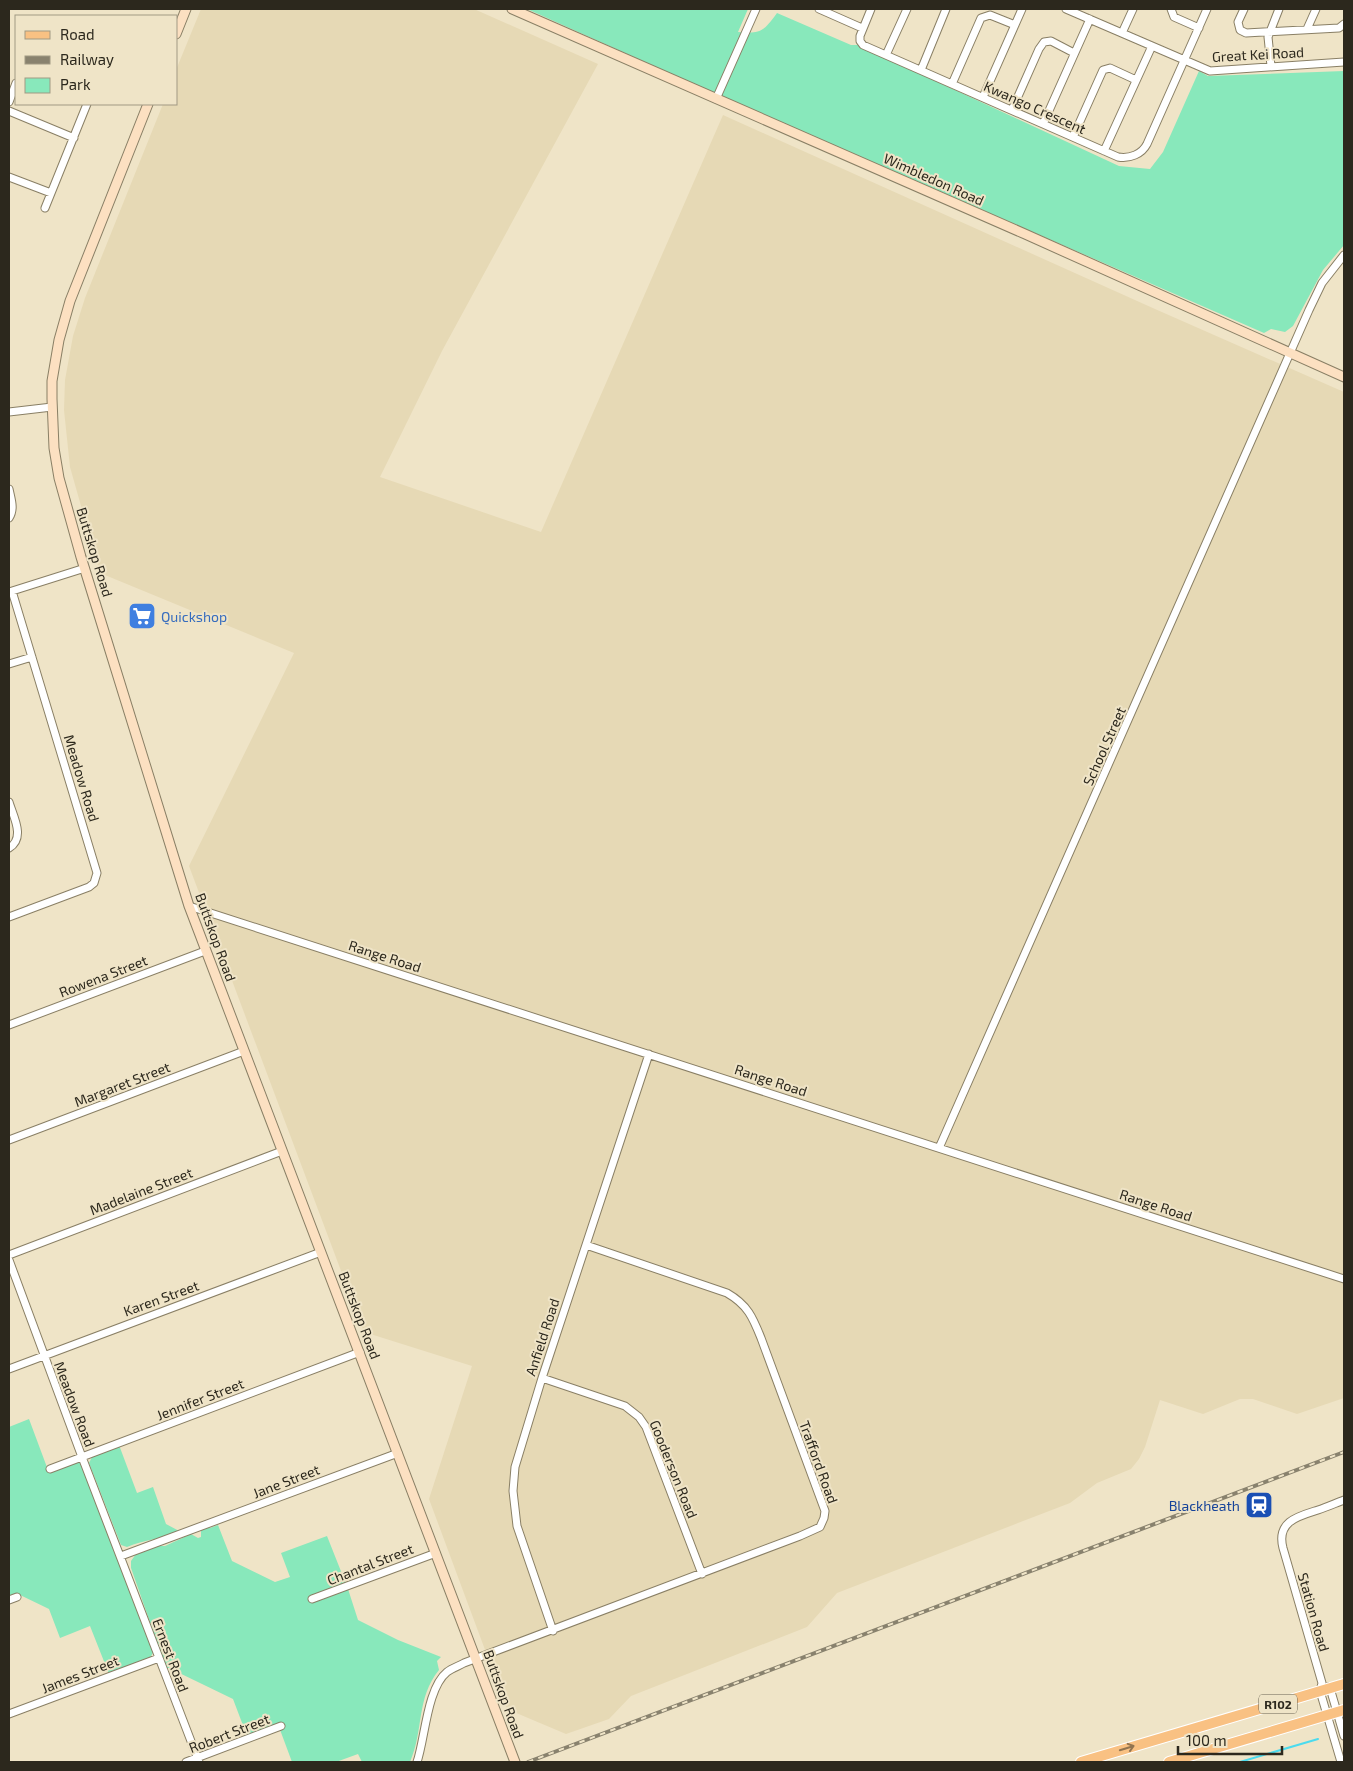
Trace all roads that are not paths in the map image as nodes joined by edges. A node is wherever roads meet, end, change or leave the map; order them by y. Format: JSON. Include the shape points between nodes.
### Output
{"nodes":[{"id":1,"x":186,"y":9,"type":"edge"},
{"id":2,"x":512,"y":9,"type":"edge"},
{"id":3,"x":756,"y":9,"type":"edge"},
{"id":4,"x":819,"y":9,"type":"edge"},
{"id":5,"x":871,"y":9,"type":"edge"},
{"id":6,"x":907,"y":9,"type":"edge"},
{"id":7,"x":946,"y":9,"type":"edge"},
{"id":8,"x":1022,"y":9,"type":"edge"},
{"id":9,"x":1066,"y":9,"type":"edge"},
{"id":10,"x":1133,"y":9,"type":"edge"},
{"id":11,"x":1171,"y":9,"type":"edge"},
{"id":12,"x":1207,"y":9,"type":"edge"},
{"id":13,"x":1244,"y":9,"type":"edge"},
{"id":14,"x":1279,"y":9,"type":"edge"},
{"id":15,"x":1316,"y":9,"type":"edge"},
{"id":16,"x":1090,"y":19,"type":"junction"},
{"id":17,"x":1344,"y":24,"type":"edge"},
{"id":18,"x":1014,"y":25,"type":"junction"},
{"id":19,"x":862,"y":28,"type":"junction"},
{"id":20,"x":1199,"y":28,"type":"junction"},
{"id":21,"x":178,"y":29,"type":"edge"},
{"id":22,"x":1307,"y":29,"type":"junction"},
{"id":23,"x":1269,"y":32,"type":"junction"},
{"id":24,"x":1122,"y":33,"type":"junction"},
{"id":25,"x":1152,"y":46,"type":"junction"},
{"id":26,"x":1074,"y":53,"type":"junction"},
{"id":27,"x":886,"y":55,"type":"junction"},
{"id":28,"x":1184,"y":61,"type":"junction"},
{"id":29,"x":1344,"y":62,"type":"edge"},
{"id":30,"x":1271,"y":66,"type":"junction"},
{"id":31,"x":921,"y":70,"type":"junction"},
{"id":32,"x":1136,"y":80,"type":"junction"},
{"id":33,"x":952,"y":84,"type":"junction"},
{"id":34,"x":15,"y":86,"type":"edge"},
{"id":35,"x":982,"y":98,"type":"junction"},
{"id":36,"x":716,"y":100,"type":"junction"},
{"id":37,"x":9,"y":102,"type":"edge"},
{"id":38,"x":87,"y":105,"type":"edge"},
{"id":39,"x":148,"y":105,"type":"edge"},
{"id":40,"x":1012,"y":110,"type":"junction"},
{"id":41,"x":9,"y":112,"type":"edge"},
{"id":42,"x":1042,"y":124,"type":"junction"},
{"id":43,"x":1073,"y":137,"type":"junction"},
{"id":44,"x":74,"y":138,"type":"junction"},
{"id":45,"x":1104,"y":151,"type":"junction"},
{"id":46,"x":9,"y":177,"type":"edge"},
{"id":47,"x":51,"y":193,"type":"junction"},
{"id":48,"x":45,"y":208,"type":"dead end"},
{"id":49,"x":1344,"y":255,"type":"edge"},
{"id":50,"x":1290,"y":353,"type":"junction"},
{"id":51,"x":1344,"y":377,"type":"edge"},
{"id":52,"x":52,"y":407,"type":"junction"},
{"id":53,"x":9,"y":412,"type":"edge"},
{"id":54,"x":9,"y":489,"type":"edge"},
{"id":55,"x":9,"y":517,"type":"edge"},
{"id":56,"x":85,"y":568,"type":"junction"},
{"id":57,"x":10,"y":592,"type":"edge"},
{"id":58,"x":32,"y":657,"type":"junction"},
{"id":59,"x":9,"y":664,"type":"edge"},
{"id":60,"x":9,"y":802,"type":"edge"},
{"id":61,"x":9,"y":848,"type":"edge"},
{"id":62,"x":189,"y":906,"type":"junction"},
{"id":63,"x":9,"y":917,"type":"edge"},
{"id":64,"x":205,"y":951,"type":"junction"},
{"id":65,"x":9,"y":1025,"type":"edge"},
{"id":66,"x":244,"y":1051,"type":"junction"},
{"id":67,"x":649,"y":1054,"type":"junction"},
{"id":68,"x":9,"y":1140,"type":"edge"},
{"id":69,"x":939,"y":1148,"type":"junction"},
{"id":70,"x":282,"y":1150,"type":"junction"},
{"id":71,"x":586,"y":1246,"type":"junction"},
{"id":72,"x":322,"y":1252,"type":"junction"},
{"id":73,"x":9,"y":1255,"type":"edge"},
{"id":74,"x":9,"y":1260,"type":"edge"},
{"id":75,"x":1344,"y":1279,"type":"edge"},
{"id":76,"x":360,"y":1352,"type":"junction"},
{"id":77,"x":43,"y":1355,"type":"junction"},
{"id":78,"x":9,"y":1369,"type":"edge"},
{"id":79,"x":542,"y":1378,"type":"junction"},
{"id":80,"x":398,"y":1453,"type":"junction"},
{"id":81,"x":82,"y":1457,"type":"junction"},
{"id":82,"x":50,"y":1469,"type":"dead end"},
{"id":83,"x":1344,"y":1500,"type":"edge"},
{"id":84,"x":436,"y":1552,"type":"junction"},
{"id":85,"x":121,"y":1556,"type":"junction"},
{"id":86,"x":702,"y":1574,"type":"junction"},
{"id":87,"x":17,"y":1597,"type":"dead end"},
{"id":88,"x":312,"y":1599,"type":"dead end"},
{"id":89,"x":9,"y":1600,"type":"edge"},
{"id":90,"x":553,"y":1631,"type":"junction"},
{"id":91,"x":159,"y":1658,"type":"junction"},
{"id":92,"x":476,"y":1659,"type":"junction"},
{"id":93,"x":1344,"y":1684,"type":"edge"},
{"id":94,"x":1324,"y":1688,"type":"junction"},
{"id":95,"x":1336,"y":1712,"type":"edge"},
{"id":96,"x":9,"y":1714,"type":"edge"},
{"id":97,"x":281,"y":1726,"type":"dead end"},
{"id":98,"x":1344,"y":1736,"type":"edge"},
{"id":99,"x":198,"y":1760,"type":"edge"},
{"id":100,"x":186,"y":1762,"type":"edge"},
{"id":101,"x":416,"y":1762,"type":"edge"},
{"id":102,"x":514,"y":1762,"type":"edge"},
{"id":103,"x":1081,"y":1762,"type":"edge"},
{"id":104,"x":1169,"y":1762,"type":"edge"},
{"id":105,"x":1341,"y":1762,"type":"edge"}],
"edges":[{"from":1,"to":21,"type":"street"},
{"from":2,"to":36,"type":"street","name":"Wimbledon Road"},
{"from":3,"to":36,"type":"street"},
{"from":4,"to":19,"type":"street"},
{"from":5,"to":19,"type":"street"},
{"from":6,"to":27,"type":"street"},
{"from":7,"to":31,"type":"street"},
{"from":8,"to":18,"type":"street"},
{"from":9,"to":16,"type":"street","name":"Great Kei Road"},
{"from":10,"to":24,"type":"street"},
{"from":11,"to":20,"type":"street","via":[[1176,18]]},
{"from":12,"to":20,"type":"street","name":"Kwango Crescent"},
{"from":13,"to":23,"type":"street","via":[[1238,22],[1240,30],[1246,33]]},
{"from":14,"to":23,"type":"street"},
{"from":15,"to":22,"type":"street"},
{"from":16,"to":24,"type":"street","name":"Great Kei Road"},
{"from":16,"to":26,"type":"street"},
{"from":17,"to":22,"type":"street","via":[[1339,28]]},
{"from":18,"to":33,"type":"street","via":[[993,15],[981,18]]},
{"from":18,"to":35,"type":"street"},
{"from":19,"to":27,"type":"street","name":"Kwango Crescent","via":[[860,41],[863,45]]},
{"from":20,"to":28,"type":"street","name":"Kwango Crescent"},
{"from":22,"to":23,"type":"street"},
{"from":23,"to":30,"type":"street"},
{"from":24,"to":25,"type":"street","name":"Great Kei Road"},
{"from":25,"to":28,"type":"street","name":"Great Kei Road"},
{"from":25,"to":32,"type":"street"},
{"from":26,"to":40,"type":"street","via":[[1051,41],[1044,42]]},
{"from":26,"to":42,"type":"street"},
{"from":27,"to":31,"type":"street","name":"Kwango Crescent"},
{"from":28,"to":30,"type":"street","name":"Great Kei Road","via":[[1210,71]]},
{"from":28,"to":45,"type":"street","name":"Kwango Crescent","via":[[1145,148],[1124,158]]},
{"from":29,"to":30,"type":"street","name":"Great Kei Road"},
{"from":31,"to":33,"type":"street","name":"Kwango Crescent"},
{"from":32,"to":43,"type":"street","via":[[1110,68],[1103,70]]},
{"from":32,"to":45,"type":"street"},
{"from":33,"to":35,"type":"street","name":"Kwango Crescent"},
{"from":34,"to":37,"type":"street"},
{"from":35,"to":40,"type":"street","name":"Kwango Crescent"},
{"from":36,"to":50,"type":"street","name":"Wimbledon Road"},
{"from":38,"to":44,"type":"street"},
{"from":39,"to":52,"type":"street","name":"Buttskop Road","via":[[70,301],[55,362]]},
{"from":40,"to":42,"type":"street","name":"Kwango Crescent"},
{"from":41,"to":44,"type":"street"},
{"from":42,"to":43,"type":"street","name":"Kwango Crescent"},
{"from":43,"to":45,"type":"street","name":"Kwango Crescent"},
{"from":44,"to":47,"type":"street"},
{"from":46,"to":47,"type":"street"},
{"from":47,"to":48,"type":"street"},
{"from":49,"to":50,"type":"street","name":"School Street","via":[[1318,290]]},
{"from":50,"to":51,"type":"street","name":"Wimbledon Road"},
{"from":50,"to":69,"type":"street","name":"School Street"},
{"from":52,"to":53,"type":"street"},
{"from":52,"to":56,"type":"street","name":"Buttskop Road","via":[[59,478]]},
{"from":54,"to":55,"type":"street","via":[[12,504]]},
{"from":56,"to":57,"type":"street"},
{"from":56,"to":62,"type":"street","name":"Buttskop Road"},
{"from":57,"to":58,"type":"street","name":"Meadow Road"},
{"from":58,"to":59,"type":"street"},
{"from":58,"to":63,"type":"street","name":"Meadow Road","via":[[98,873],[89,887]]},
{"from":60,"to":61,"type":"street","via":[[18,834]]},
{"from":62,"to":64,"type":"street","name":"Buttskop Road"},
{"from":62,"to":67,"type":"street","name":"Range Road"},
{"from":64,"to":65,"type":"street","name":"Rowena Street"},
{"from":64,"to":66,"type":"street","name":"Buttskop Road"},
{"from":66,"to":68,"type":"street","name":"Margaret Street"},
{"from":66,"to":70,"type":"street","name":"Buttskop Road"},
{"from":67,"to":69,"type":"street","name":"Range Road"},
{"from":67,"to":71,"type":"street","name":"Anfield Road"},
{"from":69,"to":75,"type":"street","name":"Range Road"},
{"from":70,"to":72,"type":"street","name":"Buttskop Road"},
{"from":70,"to":73,"type":"street","name":"Madelaine Street"},
{"from":71,"to":79,"type":"street","name":"Anfield Road"},
{"from":71,"to":86,"type":"street","name":"Trafford Road","via":[[740,1301],[752,1315],[762,1338],[825,1511],[820,1527]]},
{"from":72,"to":76,"type":"street","name":"Buttskop Road"},
{"from":72,"to":77,"type":"street","name":"Karen Street"},
{"from":74,"to":77,"type":"street","name":"Meadow Road"},
{"from":76,"to":80,"type":"street","name":"Buttskop Road"},
{"from":76,"to":81,"type":"street","name":"Jennifer Street"},
{"from":77,"to":78,"type":"street","name":"Karen Street"},
{"from":77,"to":81,"type":"street","name":"Meadow Road"},
{"from":79,"to":86,"type":"street","name":"Gooderson Road","via":[[626,1406],[639,1417],[646,1427]]},
{"from":79,"to":90,"type":"street","name":"Anfield Road","via":[[518,1454],[513,1491],[517,1526]]},
{"from":80,"to":84,"type":"street","name":"Buttskop Road"},
{"from":80,"to":85,"type":"street","name":"Jane Street"},
{"from":81,"to":82,"type":"street","name":"Jennifer Street"},
{"from":81,"to":85,"type":"street","name":"Meadow Road"},
{"from":83,"to":94,"type":"street","name":"Station Road","via":[[1292,1519],[1282,1534],[1282,1548]]},
{"from":84,"to":88,"type":"street","name":"Chantal Street"},
{"from":84,"to":92,"type":"street","name":"Buttskop Road"},
{"from":85,"to":91,"type":"street","name":"Ernest Road"},
{"from":86,"to":90,"type":"street","name":"Trafford Road"},
{"from":87,"to":89,"type":"street"},
{"from":90,"to":92,"type":"street","name":"Trafford Road"},
{"from":91,"to":96,"type":"street","name":"James Street"},
{"from":91,"to":99,"type":"street","name":"Ernest Road"},
{"from":92,"to":101,"type":"street","name":"Trafford Road","via":[[449,1671],[439,1682],[431,1700]]},
{"from":92,"to":102,"type":"street","name":"Buttskop Road"},
{"from":93,"to":94,"type":"main road","number":"R102"},
{"from":94,"to":95,"type":"street"},
{"from":94,"to":95,"type":"street"},
{"from":103,"to":94,"type":"main road","number":"R102","one_way":true},
{"from":95,"to":98,"type":"street"},
{"from":95,"to":104,"type":"main road","number":"R102"},
{"from":95,"to":105,"type":"street"},
{"from":97,"to":99,"type":"street","name":"Robert Street"},
{"from":99,"to":100,"type":"street","name":"Robert Street"}]}
